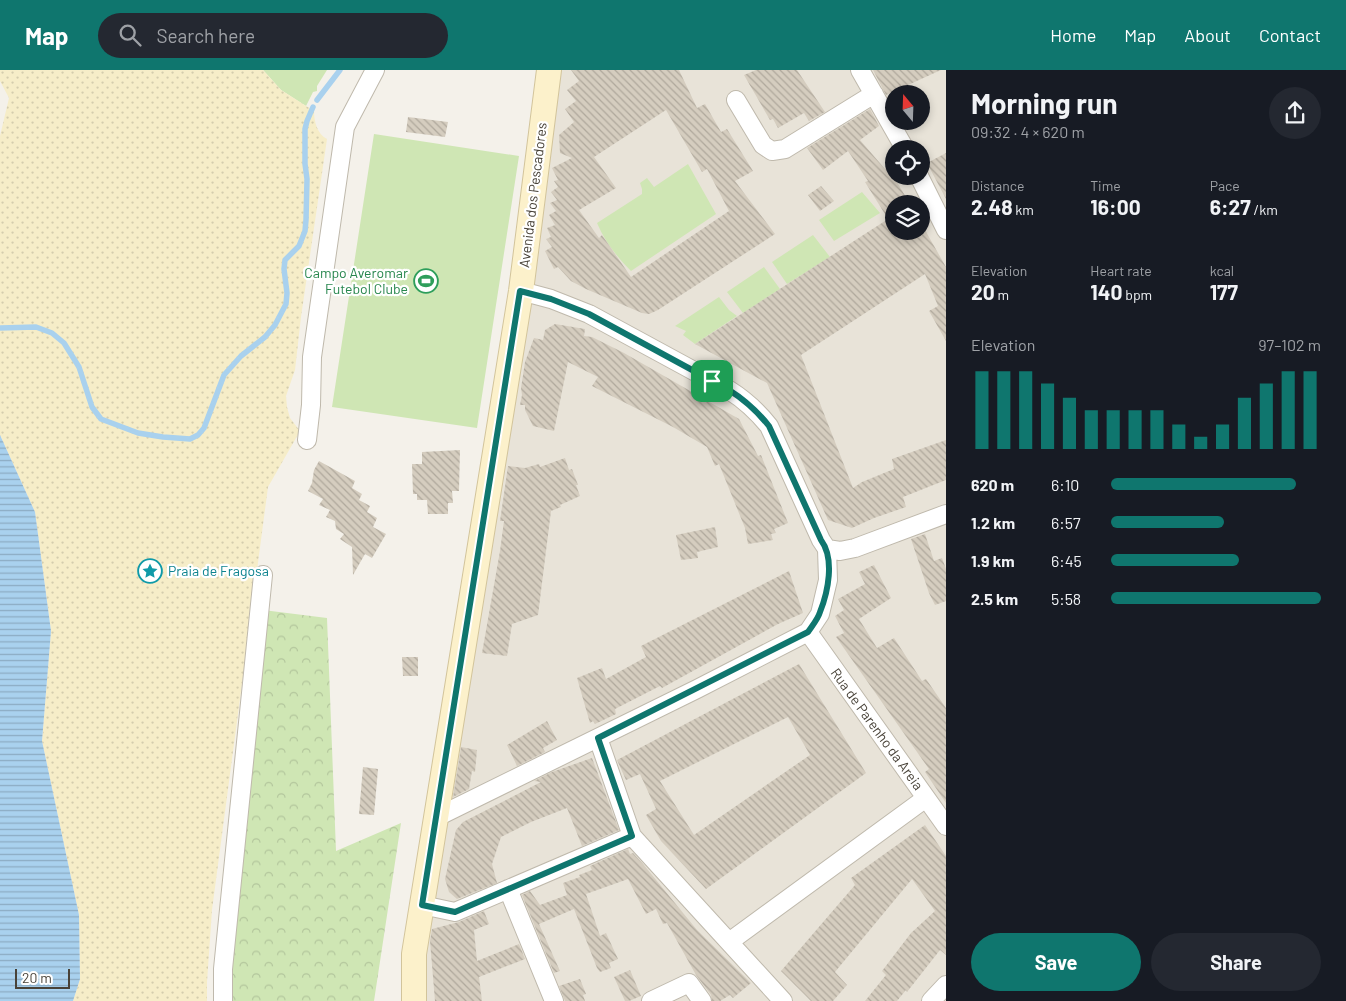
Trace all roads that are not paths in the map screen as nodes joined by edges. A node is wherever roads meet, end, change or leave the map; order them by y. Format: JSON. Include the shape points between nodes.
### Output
{"nodes":[{"id":1,"x":375,"y":70,"type":"edge"},
{"id":2,"x":548,"y":70,"type":"edge"},
{"id":3,"x":860,"y":70,"type":"edge"},
{"id":4,"x":874,"y":94,"type":"junction"},
{"id":5,"x":736,"y":100,"type":"dead end"},
{"id":6,"x":900,"y":140,"type":"edge"},
{"id":7,"x":924,"y":185,"type":"edge"},
{"id":8,"x":946,"y":230,"type":"edge"},
{"id":9,"x":520,"y":291,"type":"junction"},
{"id":10,"x":307,"y":440,"type":"dead end"},
{"id":11,"x":946,"y":514,"type":"edge"},
{"id":12,"x":827,"y":549,"type":"junction"},
{"id":13,"x":263,"y":575,"type":"dead end"},
{"id":14,"x":808,"y":632,"type":"junction"},
{"id":15,"x":598,"y":738,"type":"junction"},
{"id":16,"x":926,"y":798,"type":"junction"},
{"id":17,"x":435,"y":818,"type":"junction"},
{"id":18,"x":946,"y":826,"type":"edge"},
{"id":19,"x":632,"y":836,"type":"junction"},
{"id":20,"x":508,"y":889,"type":"junction"},
{"id":21,"x":422,"y":905,"type":"junction"},
{"id":22,"x":729,"y":942,"type":"junction"},
{"id":23,"x":946,"y":985,"type":"edge"},
{"id":24,"x":223,"y":1001,"type":"edge"},
{"id":25,"x":414,"y":1001,"type":"edge"},
{"id":26,"x":554,"y":1001,"type":"edge"},
{"id":27,"x":651,"y":1001,"type":"edge"},
{"id":28,"x":702,"y":1001,"type":"edge"},
{"id":29,"x":783,"y":1001,"type":"edge"},
{"id":30,"x":931,"y":1001,"type":"edge"}],
"edges":[{"from":1,"to":10,"type":"street","via":[[345,127],[312,357]]},
{"from":2,"to":9,"type":"street","name":"Avenida dos Pescadores"},
{"from":3,"to":4,"type":"street"},
{"from":4,"to":5,"type":"street","via":[[785,148],[772,151],[763,145]]},
{"from":4,"to":6,"type":"street"},
{"from":7,"to":8,"type":"street"},
{"from":9,"to":12,"type":"street","via":[[589,314],[745,400],[769,426]]},
{"from":9,"to":17,"type":"street","name":"Avenida dos Pescadores"},
{"from":11,"to":12,"type":"street","via":[[855,548]]},
{"from":12,"to":14,"type":"street","via":[[828,580],[820,614]]},
{"from":13,"to":24,"type":"street","via":[[223,969]]},
{"from":14,"to":15,"type":"street"},
{"from":14,"to":16,"type":"street","name":"Rua de Parenho da Areia"},
{"from":15,"to":17,"type":"street"},
{"from":15,"to":19,"type":"street"},
{"from":16,"to":18,"type":"street","name":"Rua de Parenho da Areia"},
{"from":16,"to":22,"type":"street"},
{"from":17,"to":21,"type":"street","name":"Avenida dos Pescadores"},
{"from":19,"to":20,"type":"street"},
{"from":19,"to":22,"type":"street"},
{"from":20,"to":21,"type":"street","via":[[455,912]]},
{"from":20,"to":26,"type":"street"},
{"from":21,"to":25,"type":"street","name":"Avenida dos Pescadores","via":[[414,954]]},
{"from":22,"to":29,"type":"street"},
{"from":23,"to":30,"type":"street"},
{"from":27,"to":28,"type":"street","via":[[689,983]]}]}
